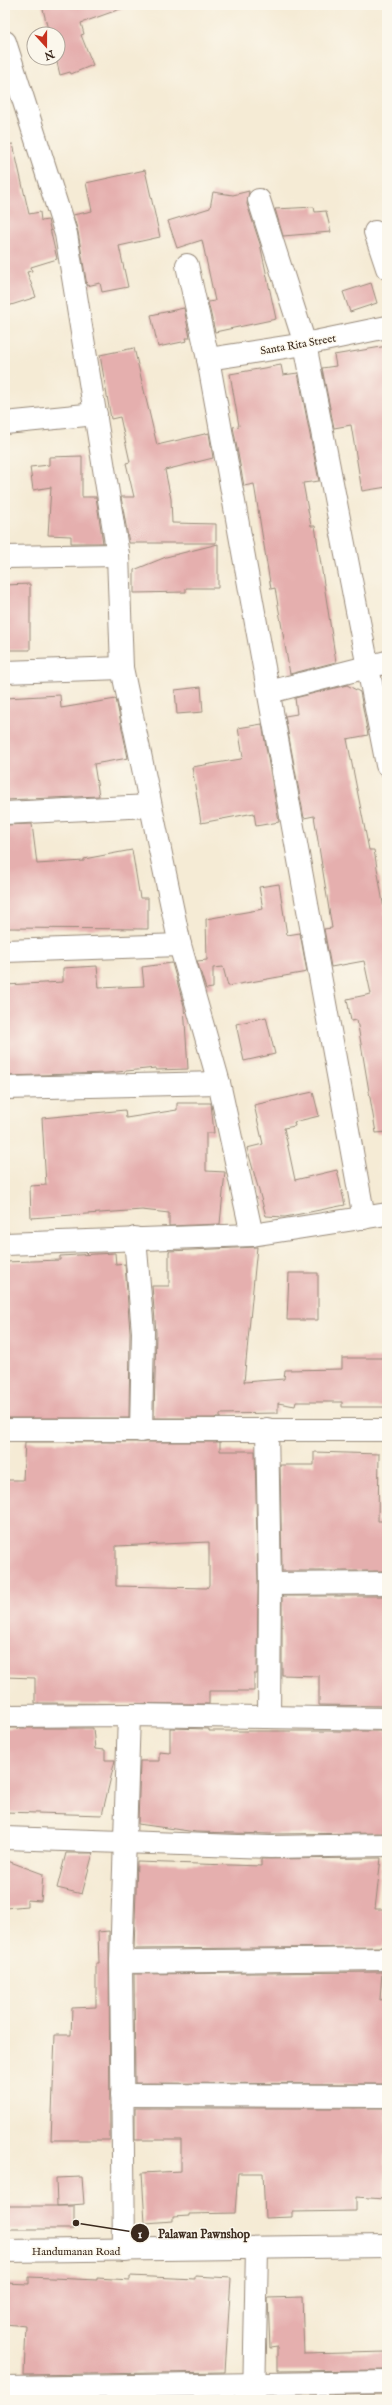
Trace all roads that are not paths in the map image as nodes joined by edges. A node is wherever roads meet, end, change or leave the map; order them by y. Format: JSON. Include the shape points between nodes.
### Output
{"nodes":[{"id":1,"x":5,"y":42,"type":"edge"},
{"id":2,"x":260,"y":200,"type":"dead end"},
{"id":3,"x":375,"y":232,"type":"dead end"},
{"id":4,"x":187,"y":265,"type":"dead end"},
{"id":5,"x":387,"y":268,"type":"edge"},
{"id":6,"x":387,"y":327,"type":"edge"},
{"id":7,"x":305,"y":344,"type":"junction"},
{"id":8,"x":208,"y":359,"type":"junction"},
{"id":9,"x":96,"y":414,"type":"junction"},
{"id":10,"x":5,"y":423,"type":"edge"},
{"id":11,"x":118,"y":555,"type":"junction"},
{"id":12,"x":5,"y":557,"type":"edge"},
{"id":13,"x":378,"y":664,"type":"edge"},
{"id":14,"x":122,"y":668,"type":"junction"},
{"id":15,"x":5,"y":672,"type":"edge"},
{"id":16,"x":269,"y":692,"type":"junction"},
{"id":17,"x":387,"y":765,"type":"edge"},
{"id":18,"x":150,"y":806,"type":"junction"},
{"id":19,"x":5,"y":813,"type":"edge"},
{"id":20,"x":180,"y":945,"type":"junction"},
{"id":21,"x":5,"y":951,"type":"edge"},
{"id":22,"x":219,"y":1083,"type":"junction"},
{"id":23,"x":5,"y":1088,"type":"edge"},
{"id":24,"x":387,"y":1214,"type":"edge"},
{"id":25,"x":364,"y":1218,"type":"junction"},
{"id":26,"x":252,"y":1235,"type":"junction"},
{"id":27,"x":135,"y":1238,"type":"junction"},
{"id":28,"x":5,"y":1244,"type":"edge"},
{"id":29,"x":268,"y":1429,"type":"junction"},
{"id":30,"x":5,"y":1430,"type":"edge"},
{"id":31,"x":387,"y":1430,"type":"edge"},
{"id":32,"x":141,"y":1431,"type":"junction"},
{"id":33,"x":387,"y":1583,"type":"edge"},
{"id":34,"x":270,"y":1584,"type":"junction"},
{"id":35,"x":128,"y":1715,"type":"junction"},
{"id":36,"x":5,"y":1716,"type":"edge"},
{"id":37,"x":269,"y":1717,"type":"junction"},
{"id":38,"x":387,"y":1719,"type":"edge"},
{"id":39,"x":5,"y":1838,"type":"edge"},
{"id":40,"x":123,"y":1842,"type":"junction"},
{"id":41,"x":387,"y":1845,"type":"edge"},
{"id":42,"x":387,"y":1959,"type":"edge"},
{"id":43,"x":121,"y":1962,"type":"junction"},
{"id":44,"x":122,"y":2095,"type":"junction"},
{"id":45,"x":387,"y":2096,"type":"edge"},
{"id":46,"x":387,"y":2246,"type":"edge"},
{"id":47,"x":257,"y":2248,"type":"junction"},
{"id":48,"x":124,"y":2250,"type":"junction"},
{"id":49,"x":5,"y":2251,"type":"edge"},
{"id":50,"x":387,"y":2382,"type":"edge"},
{"id":51,"x":5,"y":2388,"type":"edge"},
{"id":52,"x":254,"y":2393,"type":"edge"},
{"id":53,"x":130,"y":2394,"type":"edge"}],
"edges":[{"from":1,"to":9,"type":"street","via":[[66,234]]},
{"from":2,"to":7,"type":"street"},
{"from":3,"to":5,"type":"street"},
{"from":4,"to":8,"type":"street"},
{"from":6,"to":7,"type":"street","name":"Santa Rita Street"},
{"from":7,"to":8,"type":"street","name":"Santa Rita Street"},
{"from":7,"to":13,"type":"street"},
{"from":8,"to":16,"type":"street"},
{"from":9,"to":10,"type":"street"},
{"from":9,"to":11,"type":"street"},
{"from":11,"to":12,"type":"street"},
{"from":11,"to":14,"type":"street"},
{"from":13,"to":16,"type":"street"},
{"from":13,"to":17,"type":"street"},
{"from":14,"to":15,"type":"street"},
{"from":14,"to":18,"type":"street"},
{"from":16,"to":25,"type":"street"},
{"from":18,"to":19,"type":"street"},
{"from":18,"to":20,"type":"street"},
{"from":20,"to":21,"type":"street"},
{"from":20,"to":22,"type":"street"},
{"from":22,"to":23,"type":"street"},
{"from":22,"to":26,"type":"street"},
{"from":24,"to":25,"type":"street"},
{"from":25,"to":26,"type":"street"},
{"from":26,"to":27,"type":"street"},
{"from":27,"to":28,"type":"street"},
{"from":27,"to":32,"type":"street","via":[[143,1332]]},
{"from":29,"to":31,"type":"street"},
{"from":29,"to":32,"type":"street"},
{"from":29,"to":34,"type":"street"},
{"from":30,"to":32,"type":"street"},
{"from":33,"to":34,"type":"street"},
{"from":34,"to":37,"type":"street"},
{"from":35,"to":36,"type":"street"},
{"from":35,"to":37,"type":"street"},
{"from":35,"to":40,"type":"street"},
{"from":37,"to":38,"type":"street"},
{"from":39,"to":40,"type":"street"},
{"from":40,"to":41,"type":"street","via":[[270,1847]]},
{"from":40,"to":43,"type":"street"},
{"from":42,"to":43,"type":"street"},
{"from":43,"to":44,"type":"street"},
{"from":44,"to":45,"type":"street"},
{"from":44,"to":48,"type":"street"},
{"from":46,"to":47,"type":"street","name":"Handumanan Road"},
{"from":47,"to":48,"type":"street","name":"Handumanan Road"},
{"from":47,"to":52,"type":"street"},
{"from":48,"to":49,"type":"street","name":"Handumanan Road"},
{"from":50,"to":52,"type":"street"},
{"from":51,"to":53,"type":"street"},
{"from":52,"to":53,"type":"street"}]}
